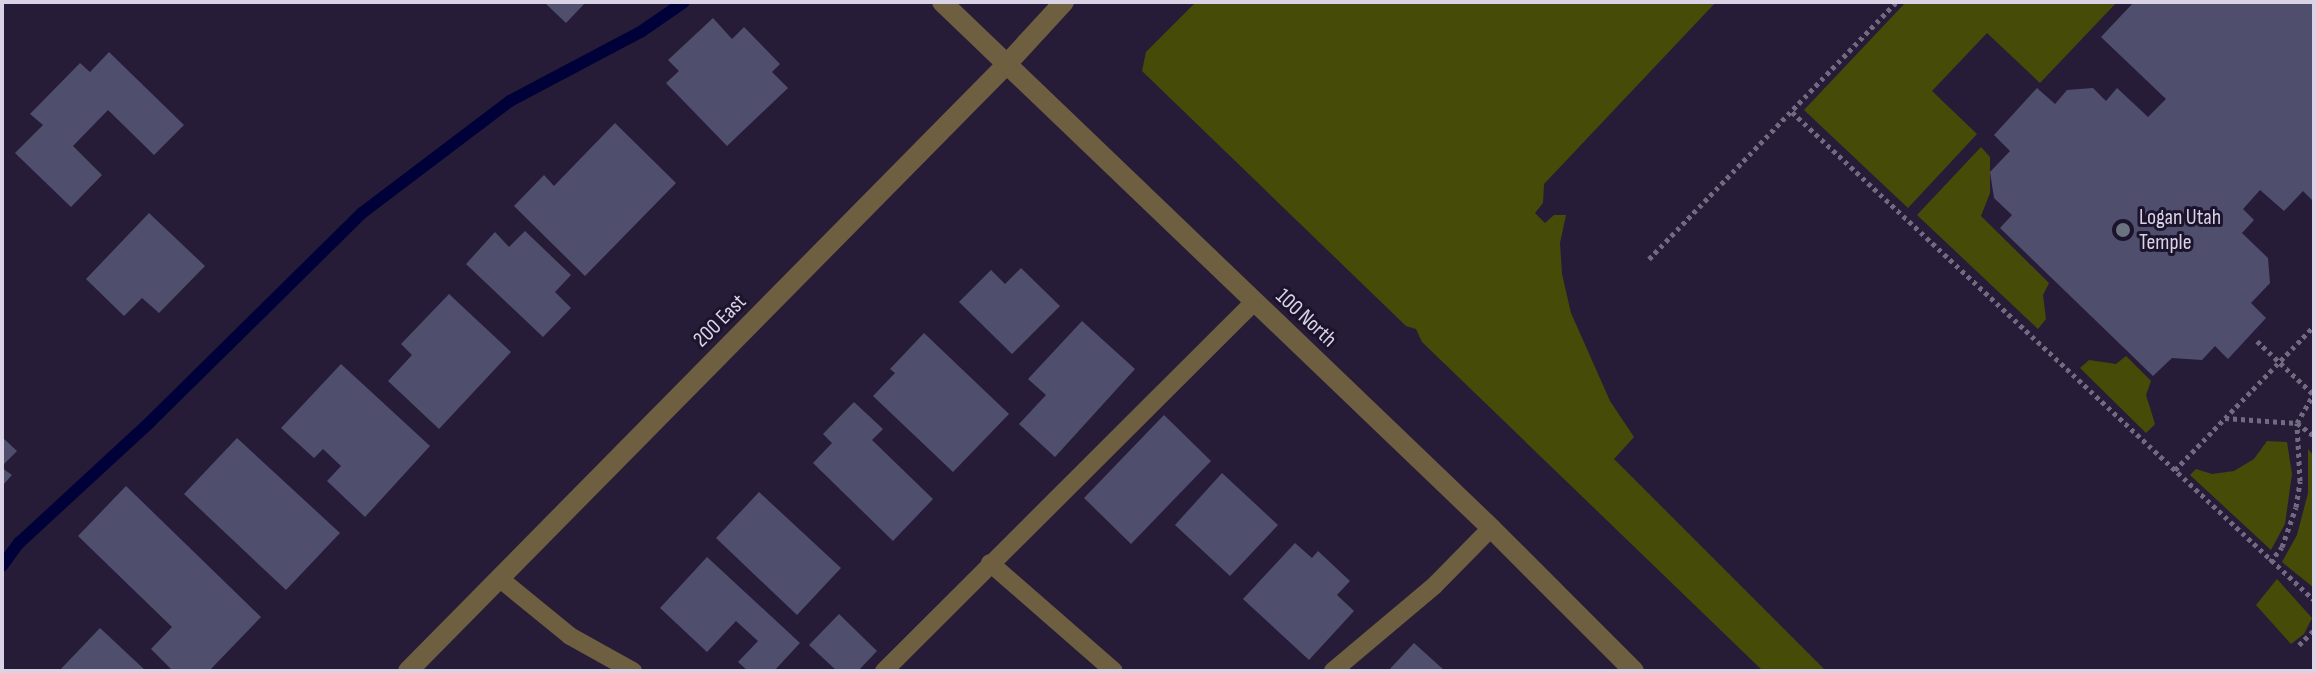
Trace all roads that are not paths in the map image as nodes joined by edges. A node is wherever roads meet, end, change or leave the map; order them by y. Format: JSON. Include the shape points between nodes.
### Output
{"nodes":[{"id":1,"x":942,"y":2,"type":"edge"},
{"id":2,"x":1064,"y":2,"type":"edge"},
{"id":3,"x":1006,"y":65,"type":"junction"},
{"id":4,"x":1254,"y":302,"type":"junction"},
{"id":5,"x":1491,"y":528,"type":"junction"},
{"id":6,"x":990,"y":563,"type":"junction"},
{"id":7,"x":499,"y":578,"type":"junction"},
{"id":8,"x":408,"y":671,"type":"edge"},
{"id":9,"x":633,"y":671,"type":"edge"},
{"id":10,"x":884,"y":671,"type":"edge"},
{"id":11,"x":1114,"y":671,"type":"edge"},
{"id":12,"x":1333,"y":671,"type":"edge"},
{"id":13,"x":1634,"y":671,"type":"edge"}],
"edges":[{"from":1,"to":3,"type":"street","name":"100 North"},
{"from":2,"to":3,"type":"street","name":"200 East"},
{"from":3,"to":4,"type":"street","name":"100 North"},
{"from":3,"to":7,"type":"street","name":"200 East"},
{"from":4,"to":5,"type":"street","name":"100 North"},
{"from":4,"to":6,"type":"lane"},
{"from":5,"to":12,"type":"lane","via":[[1435,585]]},
{"from":5,"to":13,"type":"street","name":"100 North"},
{"from":6,"to":10,"type":"lane"},
{"from":6,"to":11,"type":"lane"},
{"from":7,"to":8,"type":"street","name":"200 East"},
{"from":7,"to":9,"type":"lane","via":[[570,636]]}]}
